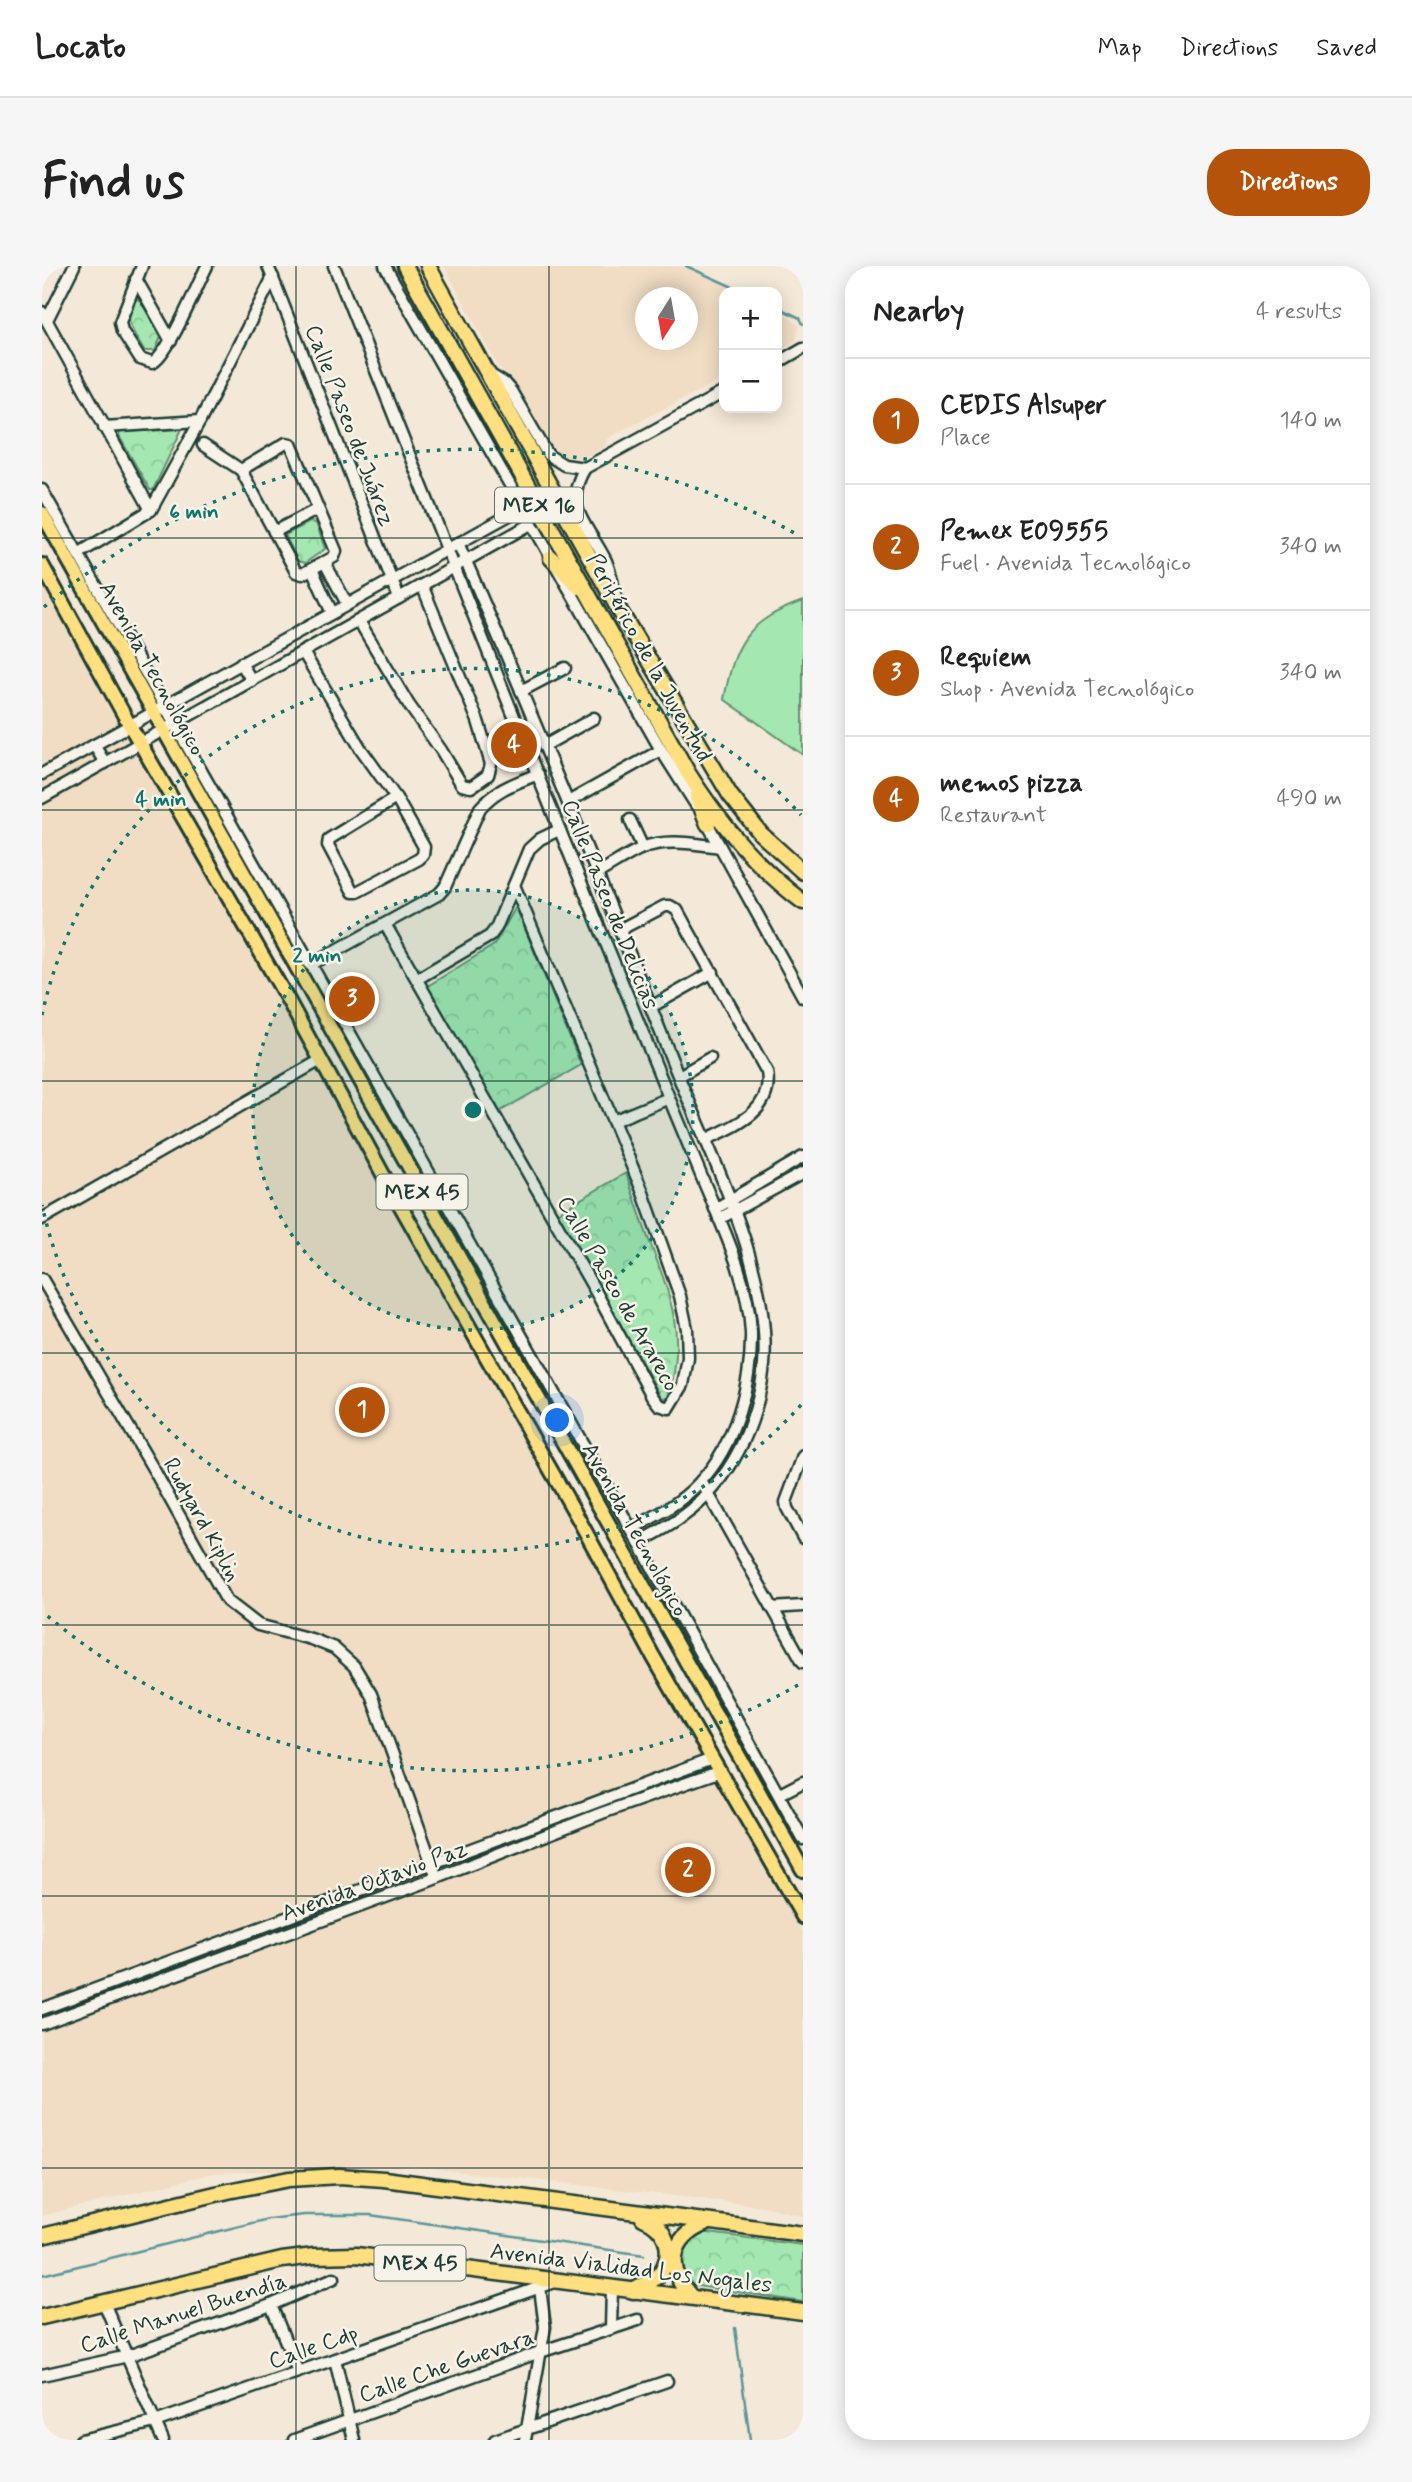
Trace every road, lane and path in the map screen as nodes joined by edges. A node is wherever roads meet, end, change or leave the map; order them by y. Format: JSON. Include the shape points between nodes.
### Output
{"nodes":[{"id":1,"x":74,"y":266,"type":"edge"},
{"id":2,"x":142,"y":266,"type":"edge"},
{"id":3,"x":207,"y":266,"type":"edge"},
{"id":4,"x":268,"y":266,"type":"edge"},
{"id":5,"x":334,"y":266,"type":"edge"},
{"id":6,"x":386,"y":266,"type":"edge"},
{"id":7,"x":405,"y":266,"type":"edge"},
{"id":8,"x":428,"y":266,"type":"edge"},
{"id":9,"x":273,"y":277,"type":"junction"},
{"id":10,"x":136,"y":279,"type":"junction"},
{"id":11,"x":44,"y":316,"type":"edge"},
{"id":12,"x":170,"y":341,"type":"junction"},
{"id":13,"x":802,"y":348,"type":"edge"},
{"id":14,"x":782,"y":360,"type":"edge"},
{"id":15,"x":489,"y":374,"type":"junction"},
{"id":16,"x":719,"y":395,"type":"edge"},
{"id":17,"x":200,"y":421,"type":"junction"},
{"id":18,"x":104,"y":427,"type":"junction"},
{"id":19,"x":204,"y":445,"type":"dead end"},
{"id":20,"x":585,"y":468,"type":"junction"},
{"id":21,"x":240,"y":470,"type":"junction"},
{"id":22,"x":42,"y":490,"type":"edge"},
{"id":23,"x":522,"y":508,"type":"junction"},
{"id":24,"x":318,"y":509,"type":"junction"},
{"id":25,"x":151,"y":510,"type":"junction"},
{"id":26,"x":42,"y":513,"type":"edge"},
{"id":27,"x":531,"y":524,"type":"junction"},
{"id":28,"x":274,"y":532,"type":"junction"},
{"id":29,"x":458,"y":543,"type":"junction"},
{"id":30,"x":447,"y":549,"type":"junction"},
{"id":31,"x":78,"y":554,"type":"junction"},
{"id":32,"x":551,"y":558,"type":"junction"},
{"id":33,"x":466,"y":561,"type":"junction"},
{"id":34,"x":325,"y":563,"type":"junction"},
{"id":35,"x":42,"y":565,"type":"edge"},
{"id":36,"x":455,"y":567,"type":"junction"},
{"id":37,"x":312,"y":569,"type":"junction"},
{"id":38,"x":391,"y":580,"type":"junction"},
{"id":39,"x":422,"y":585,"type":"junction"},
{"id":40,"x":398,"y":598,"type":"junction"},
{"id":41,"x":594,"y":603,"type":"junction"},
{"id":42,"x":347,"y":604,"type":"junction"},
{"id":43,"x":618,"y":608,"type":"junction"},
{"id":44,"x":332,"y":612,"type":"junction"},
{"id":45,"x":359,"y":621,"type":"junction"},
{"id":46,"x":303,"y":652,"type":"junction"},
{"id":47,"x":241,"y":663,"type":"junction"},
{"id":48,"x":565,"y":668,"type":"dead end"},
{"id":49,"x":252,"y":681,"type":"junction"},
{"id":50,"x":521,"y":691,"type":"junction"},
{"id":51,"x":159,"y":709,"type":"junction"},
{"id":52,"x":594,"y":718,"type":"dead end"},
{"id":53,"x":129,"y":724,"type":"junction"},
{"id":54,"x":169,"y":727,"type":"junction"},
{"id":55,"x":141,"y":744,"type":"junction"},
{"id":56,"x":93,"y":745,"type":"junction"},
{"id":57,"x":544,"y":746,"type":"junction"},
{"id":58,"x":661,"y":750,"type":"junction"},
{"id":59,"x":105,"y":763,"type":"junction"},
{"id":60,"x":688,"y":773,"type":"junction"},
{"id":61,"x":42,"y":774,"type":"edge"},
{"id":62,"x":538,"y":774,"type":"junction"},
{"id":63,"x":42,"y":798,"type":"edge"},
{"id":64,"x":397,"y":799,"type":"junction"},
{"id":65,"x":568,"y":802,"type":"junction"},
{"id":66,"x":630,"y":820,"type":"dead end"},
{"id":67,"x":708,"y":824,"type":"junction"},
{"id":68,"x":559,"y":830,"type":"junction"},
{"id":69,"x":720,"y":847,"type":"junction"},
{"id":70,"x":643,"y":848,"type":"junction"},
{"id":71,"x":803,"y":872,"type":"edge"},
{"id":72,"x":598,"y":873,"type":"junction"},
{"id":73,"x":514,"y":885,"type":"junction"},
{"id":74,"x":803,"y":902,"type":"edge"},
{"id":75,"x":385,"y":924,"type":"junction"},
{"id":76,"x":619,"y":930,"type":"junction"},
{"id":77,"x":310,"y":965,"type":"junction"},
{"id":78,"x":713,"y":972,"type":"junction"},
{"id":79,"x":417,"y":979,"type":"junction"},
{"id":80,"x":803,"y":997,"type":"edge"},
{"id":81,"x":651,"y":1007,"type":"junction"},
{"id":82,"x":710,"y":1058,"type":"dead end"},
{"id":83,"x":320,"y":1061,"type":"junction"},
{"id":84,"x":679,"y":1076,"type":"junction"},
{"id":85,"x":669,"y":1098,"type":"junction"},
{"id":86,"x":613,"y":1121,"type":"junction"},
{"id":87,"x":705,"y":1140,"type":"junction"},
{"id":88,"x":803,"y":1157,"type":"edge"},
{"id":89,"x":803,"y":1173,"type":"edge"},
{"id":90,"x":414,"y":1176,"type":"junction"},
{"id":91,"x":391,"y":1189,"type":"junction"},
{"id":92,"x":729,"y":1201,"type":"junction"},
{"id":93,"x":734,"y":1212,"type":"junction"},
{"id":94,"x":717,"y":1214,"type":"junction"},
{"id":95,"x":42,"y":1219,"type":"edge"},
{"id":96,"x":42,"y":1279,"type":"edge"},
{"id":97,"x":802,"y":1462,"type":"edge"},
{"id":98,"x":701,"y":1480,"type":"junction"},
{"id":99,"x":709,"y":1494,"type":"junction"},
{"id":100,"x":631,"y":1529,"type":"junction"},
{"id":101,"x":803,"y":1538,"type":"edge"},
{"id":102,"x":639,"y":1543,"type":"junction"},
{"id":103,"x":803,"y":1606,"type":"edge"},
{"id":104,"x":772,"y":1608,"type":"junction"},
{"id":105,"x":803,"y":1662,"type":"edge"},
{"id":106,"x":712,"y":1759,"type":"junction"},
{"id":107,"x":719,"y":1772,"type":"junction"},
{"id":108,"x":803,"y":1782,"type":"edge"},
{"id":109,"x":780,"y":1794,"type":"junction"},
{"id":110,"x":803,"y":1839,"type":"edge"},
{"id":111,"x":432,"y":1864,"type":"junction"},
{"id":112,"x":803,"y":1870,"type":"edge"},
{"id":113,"x":437,"y":1878,"type":"junction"},
{"id":114,"x":803,"y":1917,"type":"edge"},
{"id":115,"x":42,"y":2009,"type":"edge"},
{"id":116,"x":42,"y":2024,"type":"edge"},
{"id":117,"x":632,"y":2213,"type":"junction"},
{"id":118,"x":708,"y":2222,"type":"junction"},
{"id":119,"x":803,"y":2227,"type":"edge"},
{"id":120,"x":779,"y":2231,"type":"junction"},
{"id":121,"x":803,"y":2234,"type":"edge"},
{"id":122,"x":42,"y":2236,"type":"edge"},
{"id":123,"x":334,"y":2278,"type":"dead end"},
{"id":124,"x":556,"y":2282,"type":"junction"},
{"id":125,"x":540,"y":2288,"type":"junction"},
{"id":126,"x":612,"y":2288,"type":"junction"},
{"id":127,"x":633,"y":2291,"type":"junction"},
{"id":128,"x":691,"y":2297,"type":"junction"},
{"id":129,"x":104,"y":2303,"type":"junction"},
{"id":130,"x":271,"y":2305,"type":"junction"},
{"id":131,"x":803,"y":2312,"type":"edge"},
{"id":132,"x":42,"y":2317,"type":"edge"},
{"id":133,"x":638,"y":2320,"type":"dead end"},
{"id":134,"x":611,"y":2328,"type":"junction"},
{"id":135,"x":540,"y":2351,"type":"junction"},
{"id":136,"x":128,"y":2356,"type":"junction"},
{"id":137,"x":335,"y":2360,"type":"junction"},
{"id":138,"x":298,"y":2372,"type":"junction"},
{"id":139,"x":42,"y":2375,"type":"edge"},
{"id":140,"x":667,"y":2381,"type":"dead end"},
{"id":141,"x":350,"y":2418,"type":"junction"},
{"id":142,"x":155,"y":2422,"type":"junction"},
{"id":143,"x":528,"y":2427,"type":"junction"},
{"id":144,"x":81,"y":2440,"type":"edge"},
{"id":145,"x":163,"y":2440,"type":"edge"},
{"id":146,"x":293,"y":2440,"type":"edge"},
{"id":147,"x":354,"y":2440,"type":"edge"},
{"id":148,"x":495,"y":2440,"type":"edge"},
{"id":149,"x":525,"y":2440,"type":"edge"}],
"edges":[{"from":1,"to":11,"type":"street"},
{"from":2,"to":10,"type":"street"},
{"from":3,"to":12,"type":"street"},
{"from":4,"to":9,"type":"street","name":"Calle Paseo de Juárez"},
{"from":5,"to":30,"type":"street","name":"Calle Paseo de Delicias"},
{"from":6,"to":23,"type":"street"},
{"from":7,"to":41,"type":"highway","name":"Periférico de la Juventud","number":"MEX 16"},
{"from":8,"to":15,"type":"highway","name":"Periférico de la Juventud","number":"MEX 16"},
{"from":9,"to":17,"type":"street"},
{"from":9,"to":38,"type":"street","name":"Calle Paseo de Juárez"},
{"from":10,"to":12,"type":"street"},
{"from":10,"to":12,"type":"street","via":[[120,322],[122,331],[140,359],[147,362],[160,359]]},
{"from":11,"to":18,"type":"street"},
{"from":13,"to":14,"type":"street"},
{"from":15,"to":20,"type":"street","via":[[511,391],[548,455],[564,465]]},
{"from":15,"to":43,"type":"highway","name":"Periférico de la Juventud","number":"MEX 16"},
{"from":16,"to":20,"type":"street"},
{"from":17,"to":18,"type":"street"},
{"from":17,"to":25,"type":"street"},
{"from":18,"to":25,"type":"street"},
{"from":19,"to":21,"type":"street"},
{"from":20,"to":43,"type":"street","via":[[575,501],[610,570]]},
{"from":21,"to":24,"type":"street","via":[[291,444]]},
{"from":21,"to":28,"type":"street"},
{"from":22,"to":31,"type":"street"},
{"from":23,"to":27,"type":"street"},
{"from":23,"to":29,"type":"street"},
{"from":24,"to":28,"type":"street"},
{"from":24,"to":34,"type":"street","via":[[336,551]]},
{"from":25,"to":31,"type":"street"},
{"from":26,"to":51,"type":"main road","name":"Avenida Tecnológico","number":"MEX 45"},
{"from":27,"to":32,"type":"street"},
{"from":27,"to":33,"type":"street"},
{"from":28,"to":37,"type":"street","via":[[296,572]]},
{"from":29,"to":30,"type":"street"},
{"from":29,"to":33,"type":"street","name":"Calle Paseo de Delicias"},
{"from":30,"to":36,"type":"street","name":"Calle Paseo de Delicias"},
{"from":30,"to":38,"type":"street"},
{"from":31,"to":51,"type":"street"},
{"from":32,"to":41,"type":"highway"},
{"from":32,"to":58,"type":"street"},
{"from":33,"to":36,"type":"street"},
{"from":33,"to":50,"type":"street","name":"Calle Paseo de Delicias"},
{"from":34,"to":37,"type":"street"},
{"from":34,"to":42,"type":"street"},
{"from":35,"to":53,"type":"main road","name":"Avenida Tecnológico","number":"MEX 45"},
{"from":36,"to":39,"type":"street"},
{"from":36,"to":62,"type":"street","name":"Calle Paseo de Delicias"},
{"from":37,"to":44,"type":"street"},
{"from":38,"to":40,"type":"street","name":"Calle Paseo de Juárez"},
{"from":38,"to":42,"type":"street"},
{"from":39,"to":40,"type":"street"},
{"from":39,"to":45,"type":"street","via":[[491,764],[488,775],[471,787],[462,785]]},
{"from":40,"to":45,"type":"street"},
{"from":41,"to":60,"type":"highway","name":"Periférico de la Juventud","number":"MEX 16"},
{"from":42,"to":44,"type":"street"},
{"from":43,"to":71,"type":"highway","name":"Periférico de la Juventud","number":"MEX 16","via":[[730,795],[761,834]]},
{"from":44,"to":47,"type":"street"},
{"from":45,"to":46,"type":"street"},
{"from":46,"to":49,"type":"street"},
{"from":46,"to":64,"type":"street"},
{"from":47,"to":49,"type":"street"},
{"from":47,"to":51,"type":"street"},
{"from":48,"to":50,"type":"street"},
{"from":49,"to":54,"type":"street"},
{"from":50,"to":57,"type":"street","name":"Calle Paseo de Delicias"},
{"from":51,"to":53,"type":"street"},
{"from":51,"to":54,"type":"main road","name":"Avenida Tecnológico","number":"MEX 45"},
{"from":52,"to":57,"type":"street"},
{"from":53,"to":55,"type":"main road","name":"Avenida Tecnológico","number":"MEX 45"},
{"from":53,"to":56,"type":"street"},
{"from":54,"to":55,"type":"street"},
{"from":54,"to":77,"type":"street"},
{"from":54,"to":90,"type":"main road","name":"Avenida Tecnológico","number":"MEX 45"},
{"from":55,"to":59,"type":"street"},
{"from":55,"to":83,"type":"main road","name":"Avenida Tecnológico","number":"MEX 45"},
{"from":56,"to":59,"type":"street"},
{"from":56,"to":61,"type":"street"},
{"from":57,"to":65,"type":"street","name":"Calle Paseo de Delicias"},
{"from":58,"to":65,"type":"street"},
{"from":58,"to":67,"type":"street"},
{"from":59,"to":63,"type":"street"},
{"from":60,"to":67,"type":"highway"},
{"from":60,"to":74,"type":"highway","name":"Periférico de la Juventud","number":"MEX 16","via":[[723,825]]},
{"from":62,"to":68,"type":"street","name":"Calle Paseo de Delicias"},
{"from":62,"to":75,"type":"street","via":[[488,798],[445,887]]},
{"from":64,"to":64,"type":"street","via":[[423,843],[423,855],[353,892],[329,839]]},
{"from":65,"to":72,"type":"street","name":"Calle Paseo de Delicias"},
{"from":66,"to":70,"type":"street"},
{"from":67,"to":69,"type":"street"},
{"from":68,"to":73,"type":"street","via":[[529,849]]},
{"from":68,"to":85,"type":"street","name":"Calle Paseo de Delicias"},
{"from":69,"to":70,"type":"street","via":[[676,843]]},
{"from":69,"to":80,"type":"street"},
{"from":70,"to":72,"type":"street"},
{"from":72,"to":76,"type":"street","name":"Calle Paseo de Delicias"},
{"from":73,"to":79,"type":"street","via":[[490,936]]},
{"from":73,"to":86,"type":"street","name":"Calle Paseo de Arareco"},
{"from":75,"to":77,"type":"street"},
{"from":75,"to":79,"type":"street","name":"Calle Paseo de Arareco"},
{"from":76,"to":78,"type":"street","via":[[659,909],[673,907]]},
{"from":76,"to":81,"type":"street","name":"Calle Paseo de Delicias"},
{"from":77,"to":100,"type":"street"},
{"from":78,"to":81,"type":"street"},
{"from":78,"to":87,"type":"street","via":[[769,1082],[758,1110]]},
{"from":79,"to":86,"type":"street","name":"Calle Paseo de Arareco","via":[[652,1396],[666,1409],[683,1385],[687,1329],[676,1284]]},
{"from":81,"to":84,"type":"street","name":"Calle Paseo de Delicias"},
{"from":82,"to":84,"type":"street"},
{"from":83,"to":91,"type":"main road","name":"Avenida Tecnológico","number":"MEX 45"},
{"from":83,"to":95,"type":"street"},
{"from":84,"to":87,"type":"street","name":"Calle Paseo de Delicias"},
{"from":85,"to":86,"type":"street"},
{"from":85,"to":94,"type":"street","name":"Calle Paseo de Delicias"},
{"from":87,"to":92,"type":"street","name":"Calle Paseo de Delicias"},
{"from":88,"to":92,"type":"street"},
{"from":89,"to":93,"type":"street"},
{"from":90,"to":91,"type":"main road"},
{"from":90,"to":112,"type":"main road","name":"Avenida Tecnológico","number":"MEX 45"},
{"from":91,"to":106,"type":"main road","name":"Avenida Tecnológico","number":"MEX 45"},
{"from":92,"to":93,"type":"street","name":"Calle Paseo de Delicias"},
{"from":92,"to":94,"type":"street"},
{"from":93,"to":94,"type":"street"},
{"from":93,"to":99,"type":"street","name":"Calle Paseo de Delicias","via":[[758,1286],[764,1363],[748,1432],[731,1466]]},
{"from":94,"to":98,"type":"street","name":"Calle Paseo de Delicias","via":[[743,1286],[750,1358],[738,1415]]},
{"from":96,"to":111,"type":"street","name":"Rudyard Kiplin","via":[[227,1601],[258,1625],[334,1648],[354,1666],[371,1694]]},
{"from":97,"to":101,"type":"street","via":[[786,1505]]},
{"from":98,"to":99,"type":"street"},
{"from":98,"to":100,"type":"street","name":"Calle Paseo de Delicias","via":[[678,1502]]},
{"from":99,"to":102,"type":"street","name":"Calle Paseo de Delicias","via":[[681,1518]]},
{"from":99,"to":104,"type":"street"},
{"from":100,"to":102,"type":"street"},
{"from":102,"to":109,"type":"street"},
{"from":103,"to":104,"type":"street"},
{"from":104,"to":105,"type":"street"},
{"from":106,"to":107,"type":"main road","name":"Avenida Tecnológico","number":"MEX 45"},
{"from":106,"to":111,"type":"street","name":"Avenida Octavio Paz"},
{"from":107,"to":113,"type":"street","name":"Avenida Octavio Paz"},
{"from":107,"to":114,"type":"main road","name":"Avenida Tecnológico","number":"MEX 45"},
{"from":108,"to":109,"type":"street"},
{"from":109,"to":110,"type":"street"},
{"from":111,"to":113,"type":"street","name":"Rudyard Kiplin"},
{"from":111,"to":115,"type":"street","name":"Avenida Octavio Paz"},
{"from":113,"to":116,"type":"street","name":"Avenida Octavio Paz"},
{"from":117,"to":118,"type":"highway"},
{"from":117,"to":122,"type":"highway","via":[[339,2176],[289,2179],[228,2191]]},
{"from":117,"to":127,"type":"highway","via":[[657,2224],[667,2245],[660,2273]]},
{"from":118,"to":120,"type":"highway"},
{"from":118,"to":128,"type":"highway","via":[[686,2233],[677,2251],[677,2278]]},
{"from":119,"to":120,"type":"highway"},
{"from":120,"to":121,"type":"highway"},
{"from":123,"to":130,"type":"street","name":"Calle Manuel Buendía"},
{"from":124,"to":125,"type":"street","name":"Calle Cdp"},
{"from":124,"to":126,"type":"highway","name":"Avenida Vialidad Los Nogales","number":"MEX 45"},
{"from":124,"to":129,"type":"highway","name":"Avenida Vialidad Los Nogales","number":"MEX 45","via":[[367,2256],[314,2256]]},
{"from":125,"to":135,"type":"street","via":[[545,2327]]},
{"from":125,"to":137,"type":"street","name":"Calle Cdp"},
{"from":126,"to":127,"type":"highway","name":"Avenida Vialidad Los Nogales","number":"MEX 45"},
{"from":126,"to":134,"type":"street"},
{"from":127,"to":128,"type":"highway","name":"Avenida Vialidad Los Nogales","number":"MEX 45"},
{"from":128,"to":131,"type":"highway","name":"Avenida Vialidad Los Nogales","number":"MEX 45"},
{"from":129,"to":132,"type":"highway","name":"Avenida Vialidad Los Nogales","number":"MEX 45"},
{"from":129,"to":136,"type":"street"},
{"from":130,"to":136,"type":"street","name":"Calle Manuel Buendía"},
{"from":130,"to":138,"type":"street"},
{"from":133,"to":134,"type":"street","name":"Calle Che Guevara"},
{"from":134,"to":135,"type":"street","name":"Calle Che Guevara"},
{"from":135,"to":141,"type":"street","name":"Calle Che Guevara"},
{"from":135,"to":143,"type":"street"},
{"from":136,"to":139,"type":"street","name":"Calle Manuel Buendía"},
{"from":136,"to":142,"type":"street"},
{"from":137,"to":138,"type":"street","name":"Calle Cdp"},
{"from":137,"to":141,"type":"street"},
{"from":138,"to":142,"type":"street","name":"Calle Cdp"},
{"from":140,"to":143,"type":"street"},
{"from":141,"to":146,"type":"street","name":"Calle Che Guevara"},
{"from":141,"to":147,"type":"street"},
{"from":142,"to":144,"type":"street","name":"Calle Cdp"},
{"from":142,"to":145,"type":"street"},
{"from":143,"to":148,"type":"street"},
{"from":143,"to":149,"type":"street"}]}
